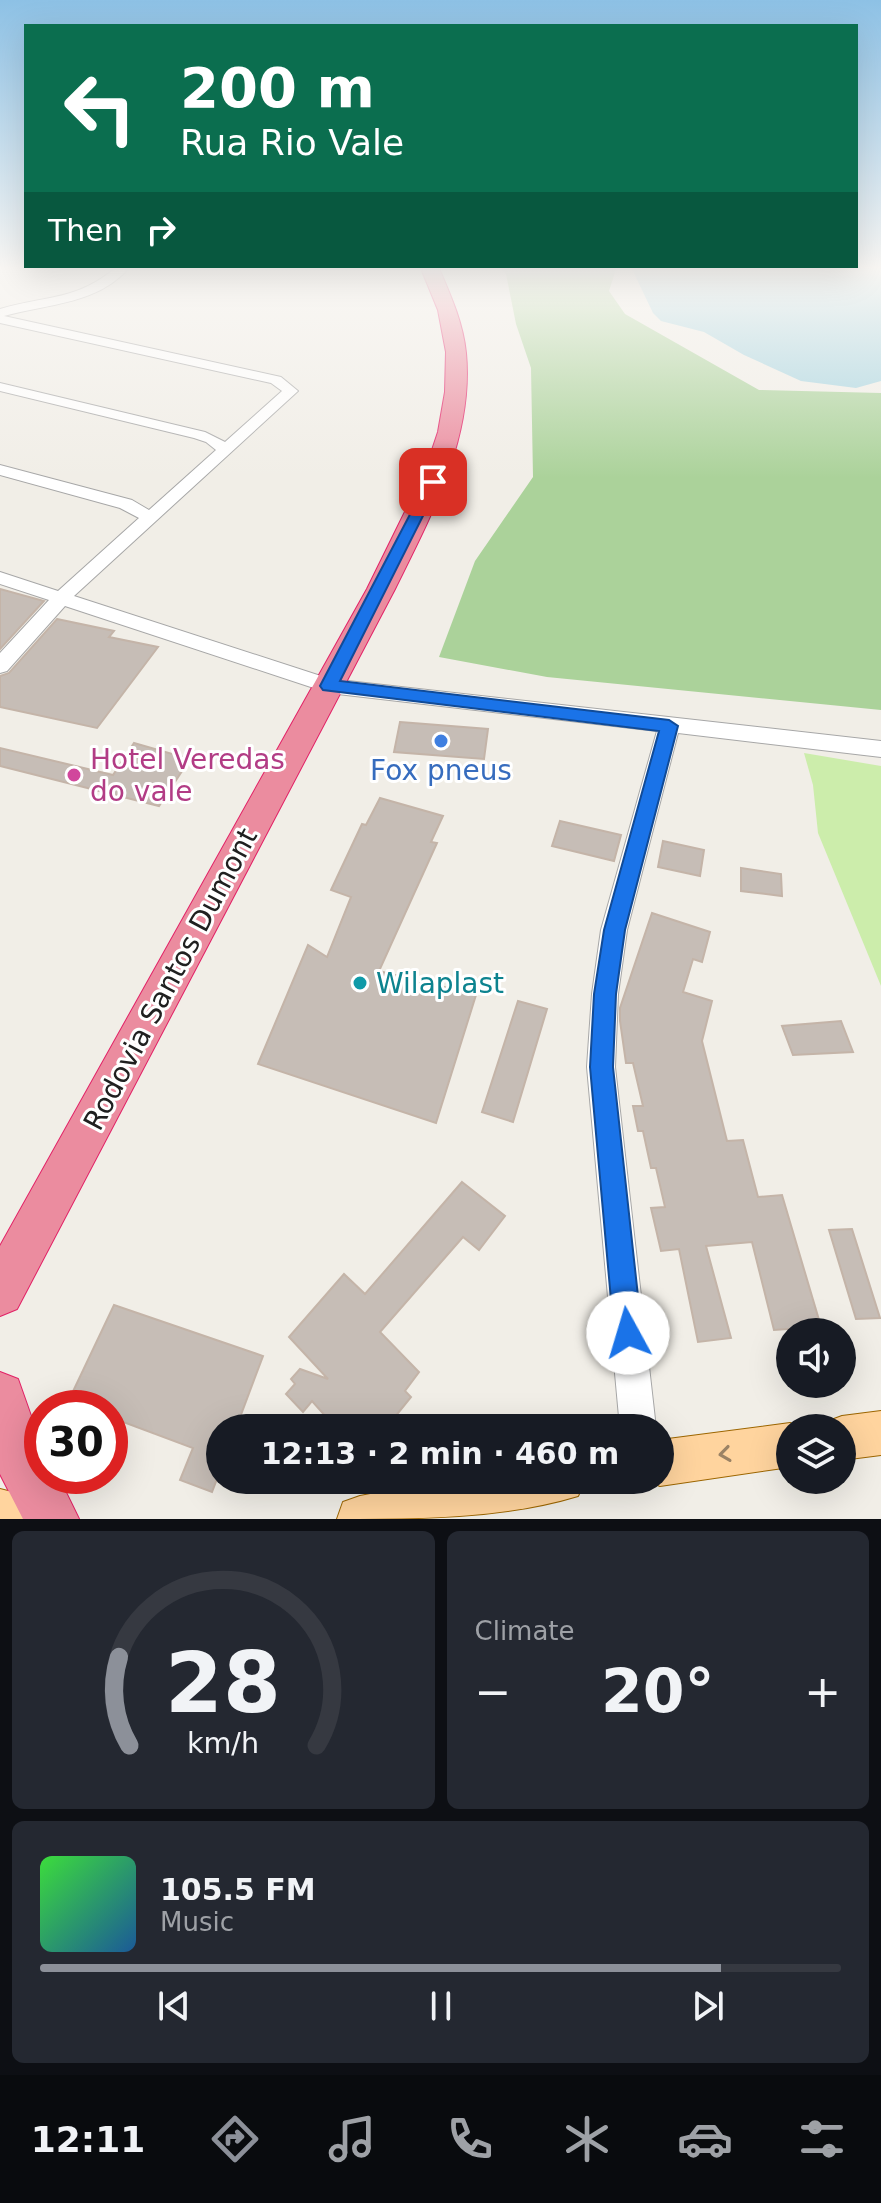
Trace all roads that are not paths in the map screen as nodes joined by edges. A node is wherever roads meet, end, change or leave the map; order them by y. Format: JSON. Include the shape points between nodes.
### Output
{"nodes":[{"id":1,"x":90,"y":337,"type":"edge"},
{"id":2,"x":455,"y":337,"type":"edge"},
{"id":3,"x":0,"y":387,"type":"edge"},
{"id":4,"x":225,"y":450,"type":"junction"},
{"id":5,"x":0,"y":470,"type":"edge"},
{"id":6,"x":151,"y":518,"type":"junction"},
{"id":7,"x":0,"y":578,"type":"edge"},
{"id":8,"x":62,"y":597,"type":"junction"},
{"id":9,"x":0,"y":666,"type":"edge"},
{"id":10,"x":329,"y":686,"type":"junction"},
{"id":11,"x":669,"y":726,"type":"junction"},
{"id":12,"x":881,"y":749,"type":"edge"},
{"id":13,"x":0,"y":1292,"type":"edge"},
{"id":14,"x":0,"y":1397,"type":"edge"},
{"id":15,"x":637,"y":1414,"type":"edge"},
{"id":16,"x":881,"y":1433,"type":"edge"},
{"id":17,"x":856,"y":1436,"type":"edge"},
{"id":18,"x":776,"y":1447,"type":"edge"},
{"id":19,"x":674,"y":1461,"type":"edge"},
{"id":20,"x":489,"y":1494,"type":"edge"},
{"id":21,"x":0,"y":1512,"type":"edge"},
{"id":22,"x":35,"y":1519,"type":"edge"},
{"id":23,"x":52,"y":1519,"type":"edge"},
{"id":24,"x":360,"y":1519,"type":"edge"}],
"edges":[{"from":1,"to":4,"type":"street","via":[[288,387],[288,395]]},
{"from":2,"to":10,"type":"highway","name":"Rodovia Santos Dumont","via":[[457,390],[444,457]]},
{"from":3,"to":4,"type":"street","via":[[199,435]]},
{"from":4,"to":6,"type":"street"},
{"from":5,"to":6,"type":"street","via":[[126,504]]},
{"from":6,"to":8,"type":"street"},
{"from":7,"to":8,"type":"street"},
{"from":8,"to":9,"type":"street"},
{"from":8,"to":10,"type":"street"},
{"from":10,"to":11,"type":"street"},
{"from":10,"to":13,"type":"highway","name":"Rodovia Santos Dumont"},
{"from":11,"to":12,"type":"street"},
{"from":11,"to":15,"type":"street","via":[[614,930],[602,1052]]},
{"from":14,"to":23,"type":"highway","via":[[19,1457]]},
{"from":16,"to":17,"type":"main road"},
{"from":18,"to":19,"type":"main road","one_way":true},
{"from":20,"to":24,"type":"main road"},
{"from":21,"to":22,"type":"main road"}]}
